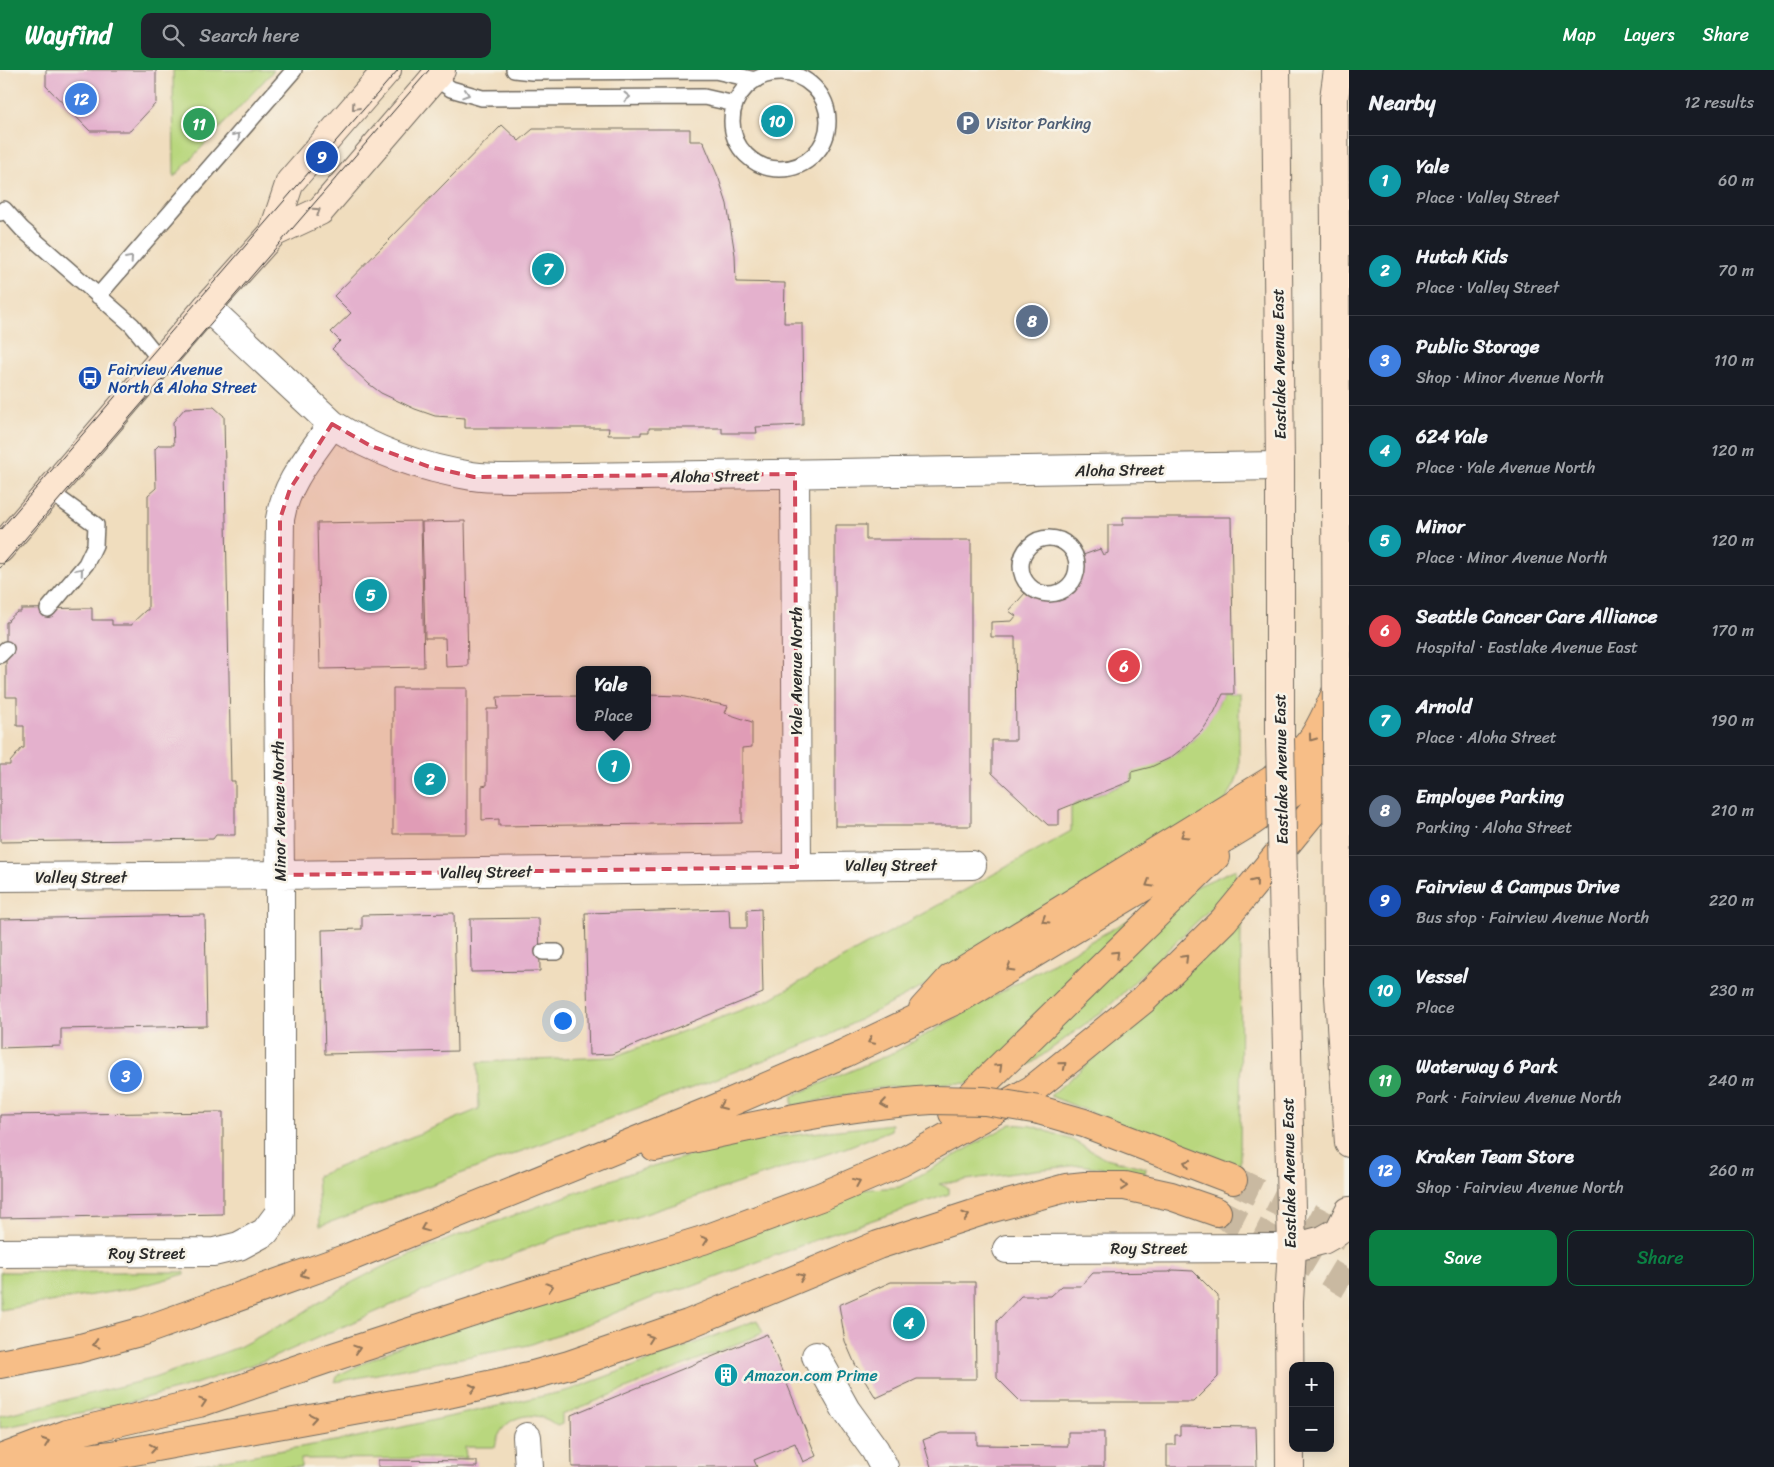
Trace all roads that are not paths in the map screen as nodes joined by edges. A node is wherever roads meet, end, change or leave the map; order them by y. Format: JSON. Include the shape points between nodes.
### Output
{"nodes":[{"id":1,"x":294,"y":70,"type":"edge"},
{"id":2,"x":387,"y":70,"type":"edge"},
{"id":3,"x":514,"y":70,"type":"edge"},
{"id":4,"x":1276,"y":70,"type":"edge"},
{"id":5,"x":1338,"y":70,"type":"edge"},
{"id":6,"x":433,"y":73,"type":"edge"},
{"id":7,"x":799,"y":73,"type":"edge"},
{"id":8,"x":756,"y":80,"type":"junction"},
{"id":9,"x":735,"y":104,"type":"junction"},
{"id":10,"x":0,"y":213,"type":"edge"},
{"id":11,"x":273,"y":233,"type":"junction"},
{"id":12,"x":98,"y":296,"type":"junction"},
{"id":13,"x":207,"y":307,"type":"junction"},
{"id":14,"x":161,"y":361,"type":"junction"},
{"id":15,"x":332,"y":424,"type":"junction"},
{"id":16,"x":1280,"y":466,"type":"junction"},
{"id":17,"x":794,"y":474,"type":"junction"},
{"id":18,"x":50,"y":491,"type":"junction"},
{"id":19,"x":0,"y":549,"type":"edge"},
{"id":20,"x":48,"y":608,"type":"dead end"},
{"id":21,"x":1349,"y":663,"type":"edge"},
{"id":22,"x":1349,"y":713,"type":"edge"},
{"id":23,"x":1349,"y":768,"type":"edge"},
{"id":24,"x":1250,"y":822,"type":"junction"},
{"id":25,"x":972,"y":865,"type":"dead end"},
{"id":26,"x":797,"y":867,"type":"junction"},
{"id":27,"x":280,"y":875,"type":"junction"},
{"id":28,"x":0,"y":877,"type":"edge"},
{"id":29,"x":914,"y":1019,"type":"junction"},
{"id":30,"x":1349,"y":1143,"type":"edge"},
{"id":31,"x":902,"y":1162,"type":"junction"},
{"id":32,"x":1232,"y":1180,"type":"tunnel mouth"},
{"id":33,"x":469,"y":1209,"type":"junction"},
{"id":34,"x":280,"y":1212,"type":"joint"},
{"id":35,"x":1217,"y":1212,"type":"tunnel mouth"},
{"id":36,"x":1346,"y":1229,"type":"edge"},
{"id":37,"x":1292,"y":1248,"type":"junction"},
{"id":38,"x":1007,"y":1249,"type":"dead end"},
{"id":39,"x":0,"y":1253,"type":"edge"},
{"id":40,"x":816,"y":1356,"type":"dead end"},
{"id":41,"x":0,"y":1364,"type":"edge"},
{"id":42,"x":527,"y":1437,"type":"dead end"},
{"id":43,"x":0,"y":1459,"type":"edge"},
{"id":44,"x":18,"y":1467,"type":"edge"},
{"id":45,"x":528,"y":1467,"type":"edge"},
{"id":46,"x":884,"y":1467,"type":"edge"},
{"id":47,"x":1290,"y":1467,"type":"edge"}],
"edges":[{"from":12,"to":1,"type":"lane","one_way":true},
{"from":2,"to":11,"type":"main road","one_way":true,"via":[[290,182]]},
{"from":3,"to":8,"type":"lane","via":[[715,71]]},
{"from":4,"to":16,"type":"main road","name":"Eastlake Avenue East"},
{"from":5,"to":30,"type":"main road","bridge":true,"via":[[1334,98],[1338,981]]},
{"from":6,"to":9,"type":"lane","one_way":true,"via":[[451,89],[482,98],[704,97]]},
{"from":11,"to":6,"type":"main road","one_way":true,"via":[[320,211]]},
{"from":7,"to":8,"type":"lane","via":[[779,72]]},
{"from":7,"to":9,"type":"lane","via":[[821,94],[828,110],[829,126],[824,142],[802,164],[787,169],[772,168],[745,154],[736,141],[732,126]]},
{"from":8,"to":9,"type":"lane","via":[[748,84]]},
{"from":10,"to":12,"type":"lane","via":[[4,209]]},
{"from":11,"to":13,"type":"main road"},
{"from":12,"to":14,"type":"lane","via":[[132,326]]},
{"from":13,"to":14,"type":"main road"},
{"from":13,"to":15,"type":"street","name":"Aloha Street"},
{"from":14,"to":18,"type":"main road"},
{"from":15,"to":17,"type":"street","name":"Aloha Street","via":[[371,446],[430,467],[474,476]]},
{"from":15,"to":27,"type":"street","name":"Minor Avenue North","via":[[298,473],[283,502],[280,519]]},
{"from":16,"to":17,"type":"street","name":"Aloha Street"},
{"from":16,"to":37,"type":"main road","name":"Eastlake Avenue East","bridge":true,"via":[[1280,739]]},
{"from":17,"to":26,"type":"street","name":"Yale Avenue North"},
{"from":18,"to":19,"type":"main road"},
{"from":20,"to":18,"type":"lane","one_way":true,"via":[[86,564],[94,545],[96,526]]},
{"from":21,"to":29,"type":"highway","one_way":true,"via":[[1312,739],[1272,780],[951,978]]},
{"from":22,"to":24,"type":"highway","via":[[1328,753],[1295,791]]},
{"from":31,"to":23,"type":"highway","one_way":true,"via":[[1033,1089],[1143,1000],[1224,920]]},
{"from":24,"to":29,"type":"highway","one_way":true,"via":[[962,996]]},
{"from":31,"to":24,"type":"highway","one_way":true},
{"from":25,"to":26,"type":"street","name":"Valley Street"},
{"from":26,"to":27,"type":"street","name":"Valley Street"},
{"from":27,"to":28,"type":"street","name":"Valley Street"},
{"from":27,"to":34,"type":"street","name":"Minor Avenue North"},
{"from":29,"to":33,"type":"highway","one_way":true,"via":[[826,1061]]},
{"from":43,"to":31,"type":"highway","one_way":true,"via":[[68,1434],[199,1403],[362,1347],[703,1240],[820,1197]]},
{"from":32,"to":33,"type":"highway","one_way":true,"bridge":true,"via":[[1084,1123],[1039,1110],[985,1101],[932,1100],[837,1111],[635,1151]]},
{"from":33,"to":41,"type":"highway","one_way":true,"via":[[350,1257],[143,1331],[77,1349]]},
{"from":34,"to":39,"type":"street","name":"Roy Street","via":[[265,1232],[239,1246],[214,1252]]},
{"from":44,"to":35,"type":"highway","one_way":true,"via":[[112,1455],[443,1395],[533,1375],[688,1324],[878,1245],[1066,1188],[1125,1186],[1171,1196]]},
{"from":36,"to":37,"type":"main road","via":[[1323,1240]]},
{"from":37,"to":38,"type":"street","name":"Roy Street"},
{"from":37,"to":47,"type":"main road","name":"Eastlake Avenue East","via":[[1289,1302]]},
{"from":40,"to":46,"type":"street","via":[[846,1410]]},
{"from":42,"to":45,"type":"street"}]}
